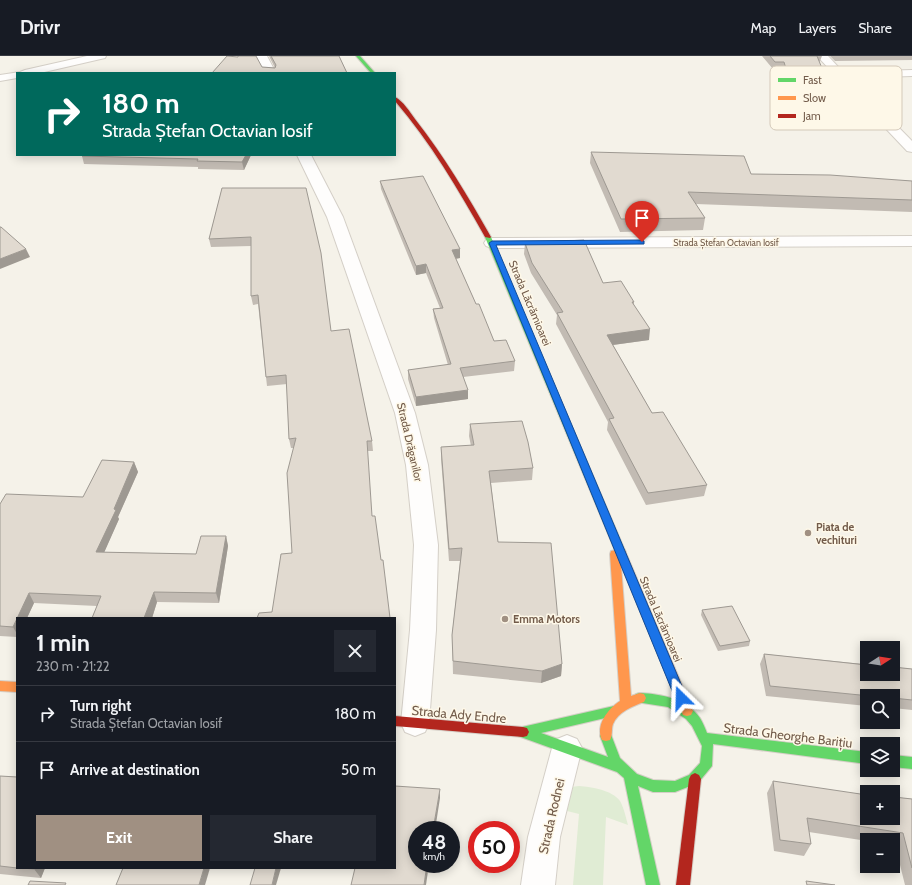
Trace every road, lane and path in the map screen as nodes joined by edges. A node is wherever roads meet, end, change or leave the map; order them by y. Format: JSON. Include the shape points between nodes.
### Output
{"nodes":[{"id":1,"x":101,"y":56,"type":"edge"},
{"id":2,"x":260,"y":56,"type":"edge"},
{"id":3,"x":358,"y":56,"type":"edge"},
{"id":4,"x":822,"y":56,"type":"edge"},
{"id":5,"x":831,"y":66,"type":"edge"},
{"id":6,"x":29,"y":72,"type":"edge"},
{"id":7,"x":270,"y":72,"type":"edge"},
{"id":8,"x":372,"y":72,"type":"edge"},
{"id":9,"x":902,"y":73,"type":"edge"},
{"id":10,"x":912,"y":73,"type":"edge"},
{"id":11,"x":16,"y":75,"type":"edge"},
{"id":12,"x":0,"y":78,"type":"edge"},
{"id":13,"x":396,"y":99,"type":"edge"},
{"id":14,"x":894,"y":130,"type":"edge"},
{"id":15,"x":912,"y":148,"type":"edge"},
{"id":16,"x":304,"y":156,"type":"edge"},
{"id":17,"x":912,"y":241,"type":"edge"},
{"id":18,"x":492,"y":243,"type":"junction"},
{"id":19,"x":613,"y":535,"type":"junction"},
{"id":20,"x":0,"y":686,"type":"edge"},
{"id":21,"x":16,"y":687,"type":"edge"},
{"id":22,"x":626,"y":702,"type":"junction"},
{"id":23,"x":614,"y":711,"type":"junction"},
{"id":24,"x":687,"y":712,"type":"junction"},
{"id":25,"x":405,"y":722,"type":"edge"},
{"id":26,"x":522,"y":732,"type":"junction"},
{"id":27,"x":706,"y":738,"type":"junction"},
{"id":28,"x":567,"y":748,"type":"junction"},
{"id":29,"x":860,"y":757,"type":"edge"},
{"id":30,"x":900,"y":762,"type":"edge"},
{"id":31,"x":912,"y":763,"type":"edge"},
{"id":32,"x":617,"y":766,"type":"junction"},
{"id":33,"x":630,"y":778,"type":"junction"},
{"id":34,"x":695,"y":779,"type":"junction"},
{"id":35,"x":538,"y":885,"type":"edge"},
{"id":36,"x":654,"y":885,"type":"edge"},
{"id":37,"x":683,"y":885,"type":"edge"}],
"edges":[{"from":1,"to":6,"type":"street"},
{"from":2,"to":7,"type":"street"},
{"from":3,"to":8,"type":"main road"},
{"from":4,"to":5,"type":"street"},
{"from":9,"to":10,"type":"street"},
{"from":11,"to":12,"type":"street"},
{"from":13,"to":18,"type":"main road","name":"Strada Lăcrămioarei","via":[[416,121],[446,164]]},
{"from":14,"to":15,"type":"street"},
{"from":16,"to":25,"type":"street","name":"Strada Drăganilor","via":[[335,218],[406,413],[417,465],[426,545],[423,630]]},
{"from":17,"to":18,"type":"street","name":"Strada Ștefan Octavian Iosif"},
{"from":18,"to":19,"type":"main road","name":"Strada Lăcrămioarei"},
{"from":19,"to":22,"type":"main road","name":"Strada Lăcrămioarei"},
{"from":19,"to":24,"type":"main road","name":"Strada Lăcrămioarei"},
{"from":20,"to":21,"type":"main road"},
{"from":22,"to":23,"type":"main road"},
{"from":22,"to":24,"type":"main road","via":[[640,698],[656,698],[672,703]]},
{"from":23,"to":26,"type":"main road","name":"Strada Ady Endre"},
{"from":23,"to":32,"type":"main road","via":[[607,723],[605,737],[608,752]]},
{"from":24,"to":27,"type":"main road","via":[[698,723]]},
{"from":25,"to":26,"type":"main road","name":"Strada Ady Endre"},
{"from":26,"to":28,"type":"main road","name":"Strada Ady Endre"},
{"from":27,"to":29,"type":"main road","name":"Strada Gheorghe Barițiu"},
{"from":27,"to":34,"type":"main road","via":[[708,753],[704,768]]},
{"from":28,"to":32,"type":"main road","name":"Strada Ady Endre"},
{"from":28,"to":35,"type":"street","name":"Strada Rodnei","via":[[544,837]]},
{"from":30,"to":31,"type":"main road"},
{"from":32,"to":33,"type":"main road"},
{"from":33,"to":34,"type":"main road","via":[[646,786],[664,789],[681,787]]},
{"from":33,"to":36,"type":"main road"},
{"from":34,"to":37,"type":"main road"}]}
